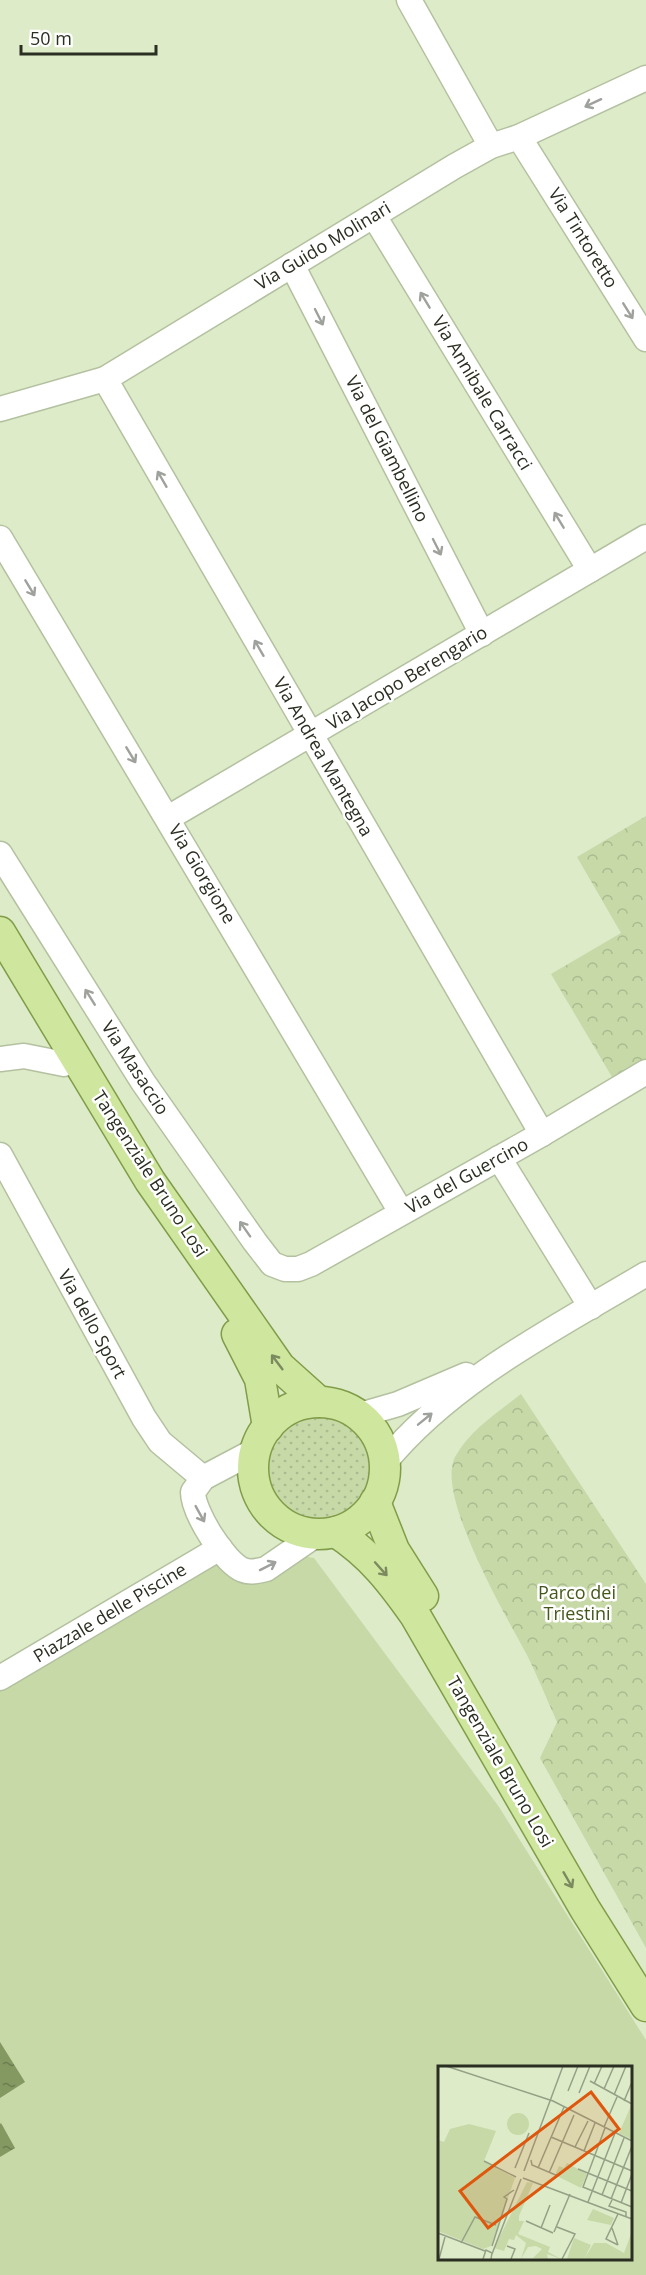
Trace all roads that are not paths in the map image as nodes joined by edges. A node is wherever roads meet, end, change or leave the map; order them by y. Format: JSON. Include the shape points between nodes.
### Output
{"nodes":[{"id":1,"x":409,"y":0,"type":"edge"},
{"id":2,"x":646,"y":78,"type":"edge"},
{"id":3,"x":519,"y":137,"type":"junction"},
{"id":4,"x":492,"y":147,"type":"junction"},
{"id":5,"x":374,"y":216,"type":"junction"},
{"id":6,"x":292,"y":265,"type":"junction"},
{"id":7,"x":646,"y":339,"type":"edge"},
{"id":8,"x":105,"y":379,"type":"junction"},
{"id":9,"x":0,"y":409,"type":"edge"},
{"id":10,"x":646,"y":537,"type":"edge"},
{"id":11,"x":0,"y":538,"type":"edge"},
{"id":12,"x":590,"y":570,"type":"junction"},
{"id":13,"x":482,"y":634,"type":"junction"},
{"id":14,"x":309,"y":735,"type":"junction"},
{"id":15,"x":168,"y":818,"type":"junction"},
{"id":16,"x":0,"y":854,"type":"edge"},
{"id":17,"x":0,"y":932,"type":"edge"},
{"id":18,"x":0,"y":962,"type":"edge"},
{"id":19,"x":0,"y":1059,"type":"edge"},
{"id":20,"x":64,"y":1064,"type":"junction"},
{"id":21,"x":646,"y":1072,"type":"edge"},
{"id":22,"x":542,"y":1134,"type":"junction"},
{"id":23,"x":0,"y":1155,"type":"edge"},
{"id":24,"x":499,"y":1158,"type":"junction"},
{"id":25,"x":401,"y":1212,"type":"junction"},
{"id":26,"x":285,"y":1269,"type":"joint"},
{"id":27,"x":646,"y":1274,"type":"edge"},
{"id":28,"x":591,"y":1307,"type":"junction"},
{"id":29,"x":520,"y":1350,"type":"junction"},
{"id":30,"x":319,"y":1402,"type":"junction"},
{"id":31,"x":360,"y":1415,"type":"junction"},
{"id":32,"x":262,"y":1438,"type":"junction"},
{"id":33,"x":385,"y":1461,"type":"junction"},
{"id":34,"x":203,"y":1478,"type":"junction"},
{"id":35,"x":375,"y":1502,"type":"junction"},
{"id":36,"x":327,"y":1533,"type":"junction"},
{"id":37,"x":220,"y":1548,"type":"junction"},
{"id":38,"x":0,"y":1678,"type":"edge"},
{"id":39,"x":646,"y":1969,"type":"edge"},
{"id":40,"x":646,"y":2006,"type":"edge"}],
"edges":[{"from":1,"to":4,"type":"street"},
{"from":2,"to":3,"type":"street","name":"Via Guido Molinari","one_way":true},
{"from":3,"to":4,"type":"street","name":"Via Guido Molinari"},
{"from":3,"to":7,"type":"street","name":"Via Tintoretto","one_way":true},
{"from":4,"to":5,"type":"street","name":"Via Guido Molinari"},
{"from":5,"to":6,"type":"street","name":"Via Guido Molinari"},
{"from":12,"to":5,"type":"street","name":"Via Annibale Carracci","one_way":true},
{"from":6,"to":8,"type":"street","name":"Via Guido Molinari"},
{"from":6,"to":13,"type":"street","name":"Via del Giambellino","one_way":true},
{"from":8,"to":9,"type":"street","name":"Via Guido Molinari"},
{"from":14,"to":8,"type":"street","name":"Via Andrea Mantegna","one_way":true},
{"from":10,"to":12,"type":"street","name":"Via Jacopo Berengario"},
{"from":11,"to":15,"type":"street","name":"Via Giorgione","one_way":true},
{"from":12,"to":13,"type":"street","name":"Via Jacopo Berengario"},
{"from":13,"to":14,"type":"street","name":"Via Jacopo Berengario"},
{"from":14,"to":15,"type":"street","name":"Via Jacopo Berengario"},
{"from":14,"to":22,"type":"street","name":"Via Andrea Mantegna"},
{"from":15,"to":25,"type":"street","name":"Via Giorgione"},
{"from":26,"to":16,"type":"street","name":"Via Masaccio","one_way":true,"via":[[272,1264],[173,1126]]},
{"from":30,"to":17,"type":"main road","name":"Tangenziale Bruno Losi","one_way":true,"via":[[280,1367],[150,1181]]},
{"from":18,"to":20,"type":"main road","name":"Tangenziale Bruno Losi"},
{"from":19,"to":20,"type":"street","via":[[24,1056]]},
{"from":20,"to":32,"type":"main road","name":"Tangenziale Bruno Losi","via":[[245,1347],[260,1379]]},
{"from":21,"to":22,"type":"street","name":"Via del Guercino"},
{"from":22,"to":24,"type":"street","name":"Via del Guercino"},
{"from":23,"to":34,"type":"street","name":"Via dello Sport","via":[[144,1418],[160,1442]]},
{"from":24,"to":25,"type":"street","name":"Via del Guercino"},
{"from":24,"to":28,"type":"street"},
{"from":25,"to":26,"type":"street","name":"Via del Guercino","via":[[311,1264]]},
{"from":27,"to":28,"type":"street"},
{"from":28,"to":29,"type":"street"},
{"from":29,"to":31,"type":"street","via":[[425,1394]]},
{"from":33,"to":29,"type":"street","one_way":true,"via":[[419,1423]]},
{"from":30,"to":31,"type":"main road","via":[[342,1406]]},
{"from":30,"to":32,"type":"main road","via":[[296,1406],[278,1416]]},
{"from":31,"to":33,"type":"main road","via":[[374,1431]]},
{"from":32,"to":34,"type":"street"},
{"from":32,"to":36,"type":"main road","via":[[253,1470],[257,1490],[267,1508],[300,1531]]},
{"from":33,"to":35,"type":"main road"},
{"from":34,"to":37,"type":"street","one_way":true,"via":[[193,1492],[193,1499]]},
{"from":35,"to":36,"type":"main road","via":[[354,1524]]},
{"from":35,"to":39,"type":"main road","name":"Tangenziale Bruno Losi","via":[[394,1550]]},
{"from":37,"to":36,"type":"street","one_way":true,"via":[[228,1561],[256,1572]]},
{"from":36,"to":40,"type":"main road","name":"Tangenziale Bruno Losi","one_way":true,"via":[[358,1546],[391,1581],[415,1615],[585,1909]]},
{"from":37,"to":38,"type":"street","name":"Piazzale delle Piscine"}]}
